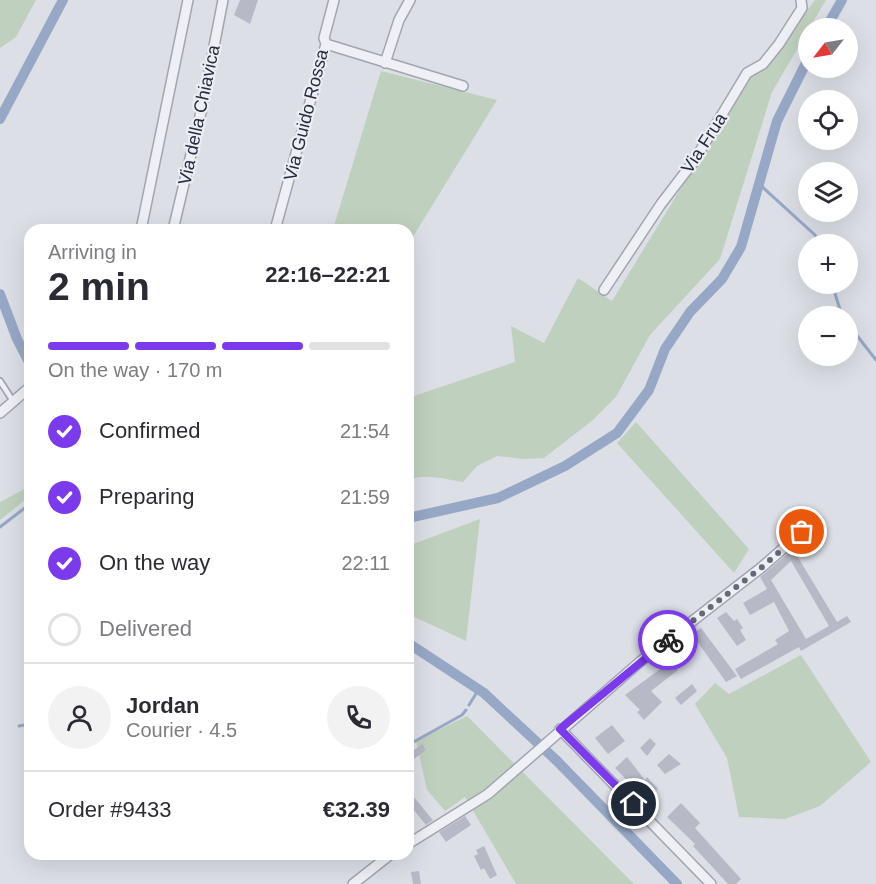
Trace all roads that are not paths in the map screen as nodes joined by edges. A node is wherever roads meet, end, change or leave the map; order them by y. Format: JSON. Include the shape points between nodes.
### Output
{"nodes":[{"id":1,"x":188,"y":0,"type":"edge"},
{"id":2,"x":223,"y":0,"type":"edge"},
{"id":3,"x":334,"y":0,"type":"edge"},
{"id":4,"x":410,"y":0,"type":"edge"},
{"id":5,"x":801,"y":0,"type":"edge"},
{"id":6,"x":326,"y":44,"type":"junction"},
{"id":7,"x":385,"y":63,"type":"junction"},
{"id":8,"x":463,"y":86,"type":"dead end"},
{"id":9,"x":142,"y":224,"type":"edge"},
{"id":10,"x":174,"y":224,"type":"edge"},
{"id":11,"x":277,"y":224,"type":"edge"},
{"id":12,"x":604,"y":290,"type":"dead end"},
{"id":13,"x":0,"y":381,"type":"edge"},
{"id":14,"x":24,"y":392,"type":"edge"},
{"id":15,"x":13,"y":401,"type":"junction"},
{"id":16,"x":0,"y":413,"type":"edge"},
{"id":17,"x":802,"y":532,"type":"dead end"},
{"id":18,"x":560,"y":729,"type":"junction"},
{"id":19,"x":414,"y":839,"type":"edge"},
{"id":20,"x":383,"y":860,"type":"edge"},
{"id":21,"x":353,"y":884,"type":"edge"},
{"id":22,"x":711,"y":884,"type":"edge"}],
"edges":[{"from":1,"to":9,"type":"street"},
{"from":2,"to":10,"type":"street","name":"Via della Chiavica"},
{"from":3,"to":6,"type":"street","name":"Via Guido Rossa","via":[[324,38]]},
{"from":4,"to":7,"type":"street"},
{"from":5,"to":12,"type":"street","name":"Via Frua","via":[[802,8],[779,44],[763,64],[747,73],[694,161]]},
{"from":6,"to":7,"type":"street"},
{"from":6,"to":11,"type":"street","name":"Via Guido Rossa"},
{"from":7,"to":8,"type":"street"},
{"from":13,"to":15,"type":"lane"},
{"from":14,"to":15,"type":"street"},
{"from":15,"to":16,"type":"street"},
{"from":17,"to":18,"type":"street"},
{"from":18,"to":19,"type":"street","via":[[488,794]]},
{"from":18,"to":22,"type":"street"},
{"from":20,"to":21,"type":"street"}]}
